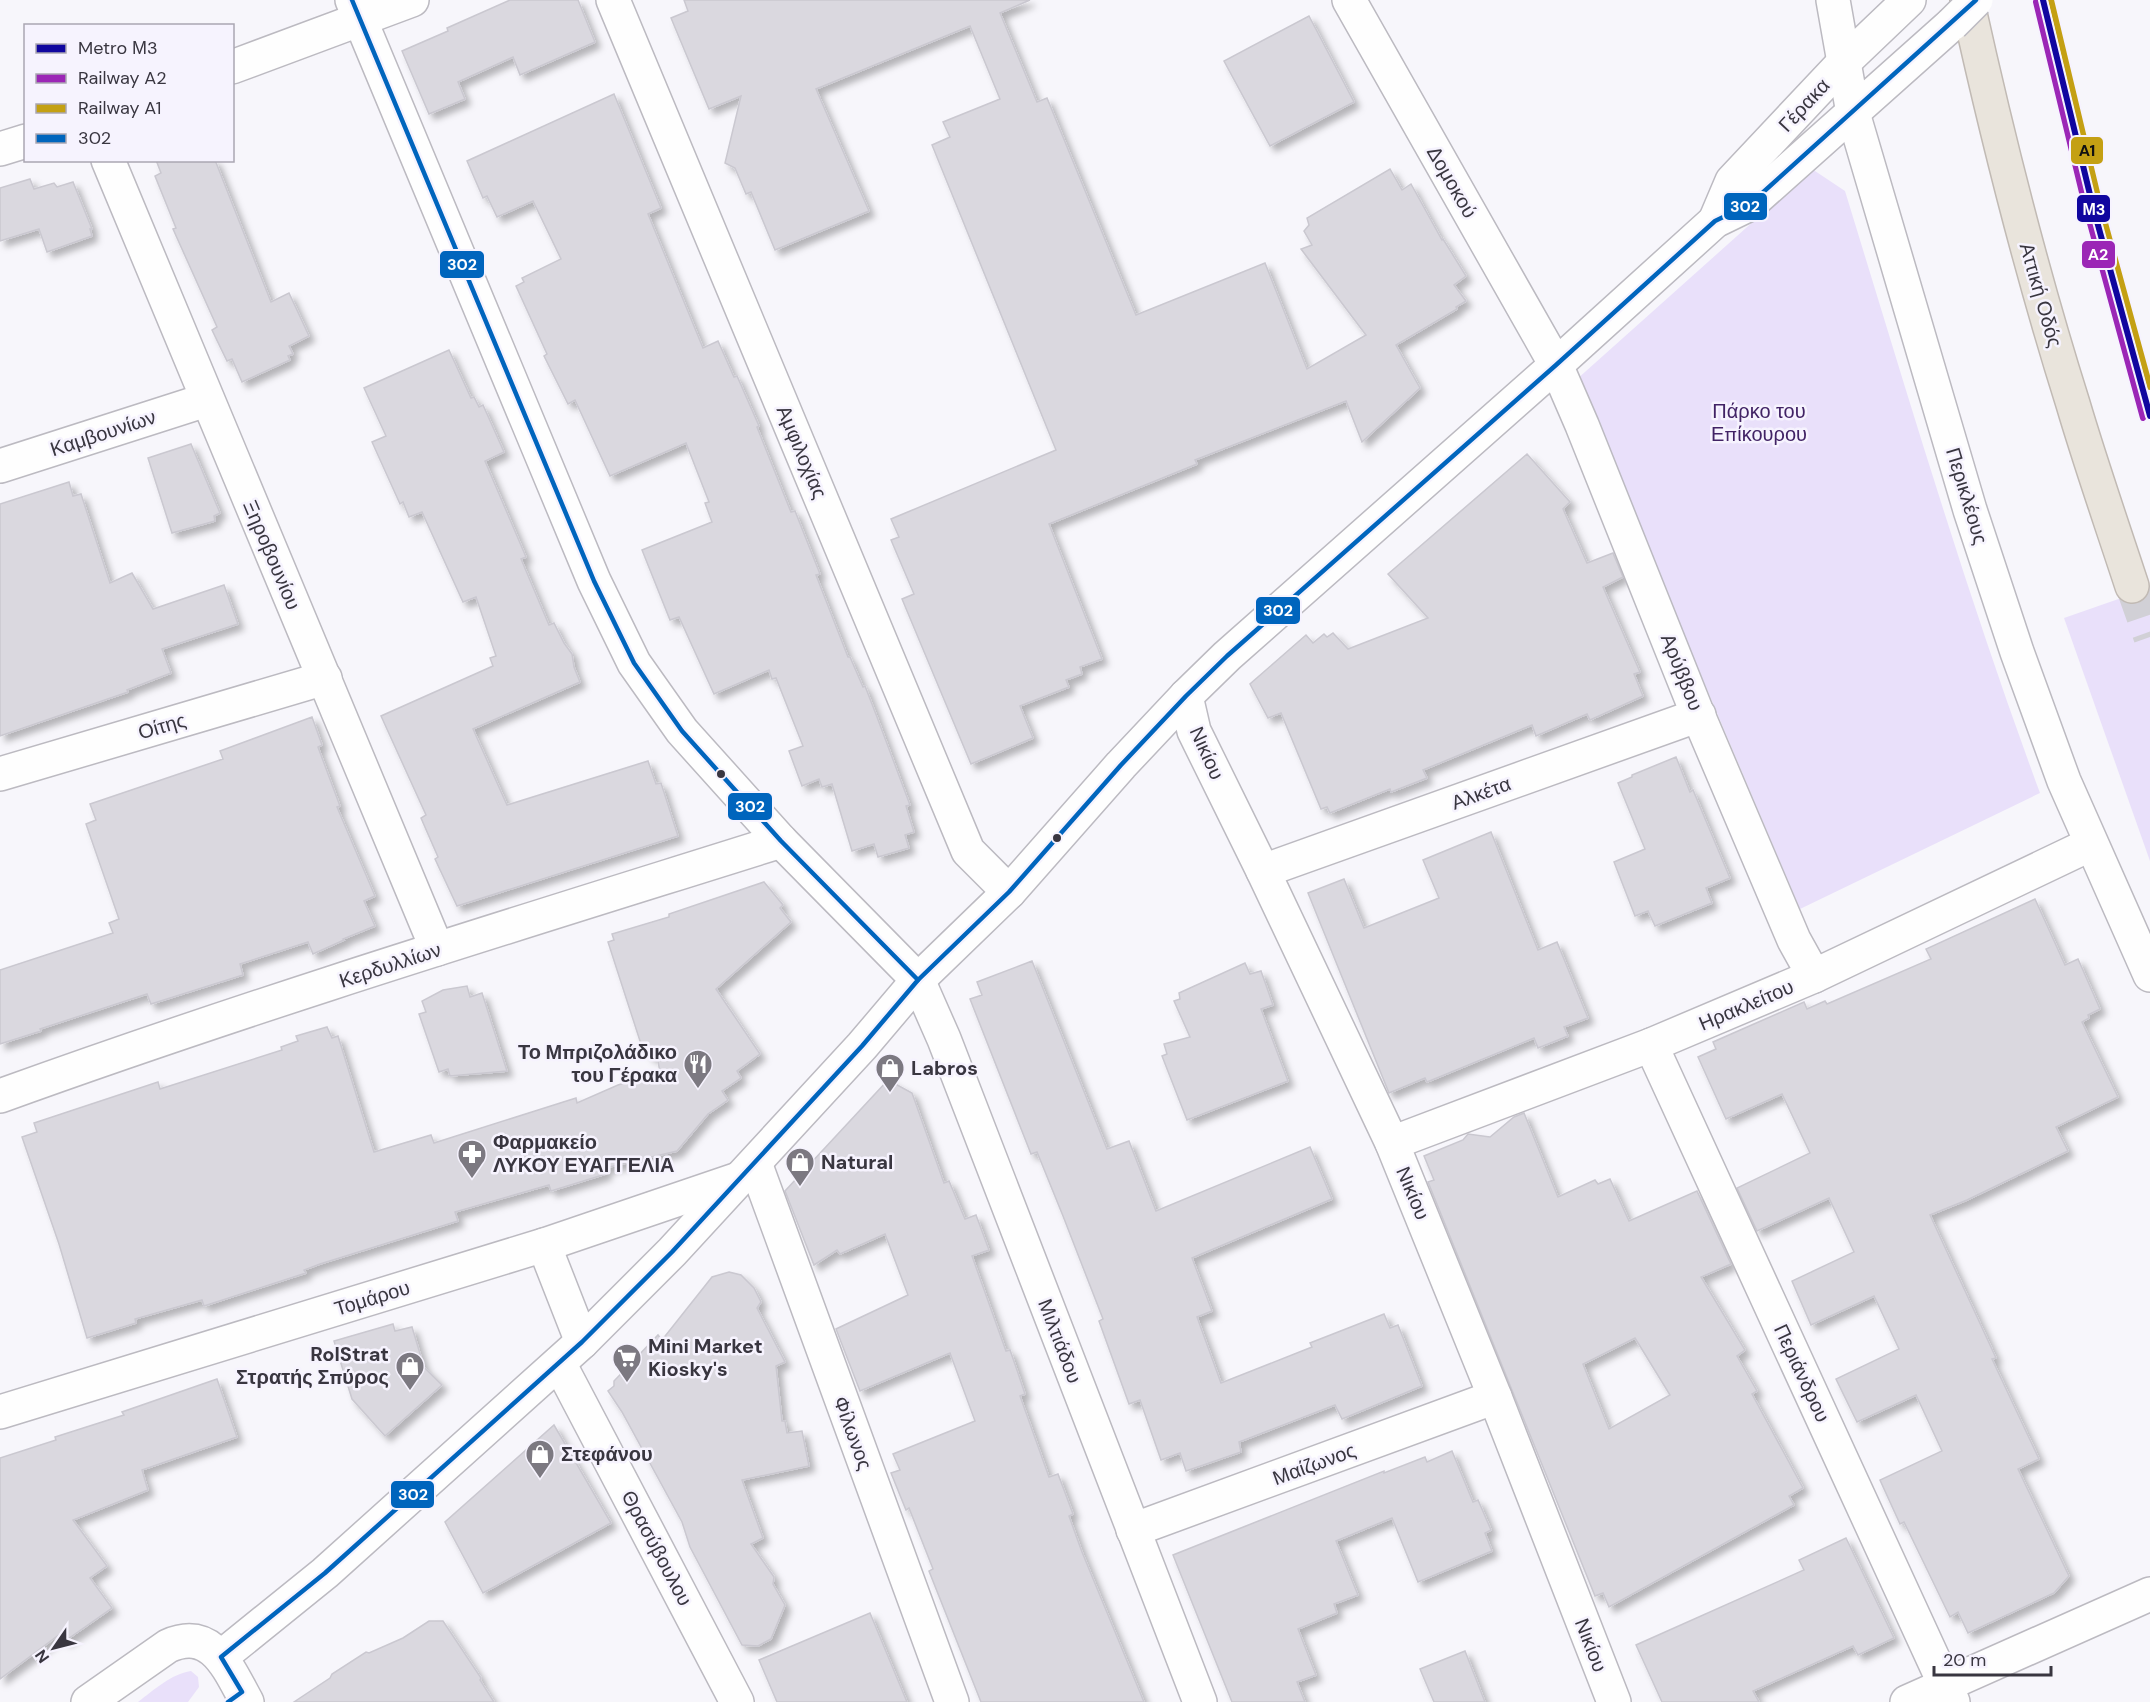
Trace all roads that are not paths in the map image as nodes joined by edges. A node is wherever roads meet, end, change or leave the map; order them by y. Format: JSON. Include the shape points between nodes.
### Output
{"nodes":[{"id":1,"x":412,"y":0,"type":"edge"},
{"id":2,"x":613,"y":0,"type":"edge"},
{"id":3,"x":1349,"y":0,"type":"edge"},
{"id":4,"x":1833,"y":0,"type":"edge"},
{"id":5,"x":1909,"y":0,"type":"edge"},
{"id":6,"x":1967,"y":0,"type":"edge"},
{"id":7,"x":1976,"y":0,"type":"edge"},
{"id":8,"x":356,"y":10,"type":"edge"},
{"id":9,"x":1844,"y":62,"type":"junction"},
{"id":10,"x":234,"y":66,"type":"edge"},
{"id":11,"x":1854,"y":113,"type":"junction"},
{"id":12,"x":24,"y":142,"type":"edge"},
{"id":13,"x":0,"y":149,"type":"edge"},
{"id":14,"x":109,"y":162,"type":"edge"},
{"id":15,"x":1715,"y":221,"type":"junction"},
{"id":16,"x":1556,"y":365,"type":"junction"},
{"id":17,"x":206,"y":400,"type":"junction"},
{"id":18,"x":0,"y":466,"type":"edge"},
{"id":19,"x":2132,"y":586,"type":"tunnel mouth"},
{"id":20,"x":325,"y":678,"type":"junction"},
{"id":21,"x":1186,"y":696,"type":"junction"},
{"id":22,"x":1699,"y":715,"type":"junction"},
{"id":23,"x":0,"y":774,"type":"edge"},
{"id":24,"x":781,"y":841,"type":"junction"},
{"id":25,"x":2091,"y":844,"type":"junction"},
{"id":26,"x":1263,"y":871,"type":"junction"},
{"id":27,"x":1009,"y":892,"type":"junction"},
{"id":28,"x":437,"y":950,"type":"junction"},
{"id":29,"x":2150,"y":975,"type":"edge"},
{"id":30,"x":1814,"y":976,"type":"junction"},
{"id":31,"x":918,"y":980,"type":"junction"},
{"id":32,"x":1651,"y":1044,"type":"junction"},
{"id":33,"x":0,"y":1096,"type":"edge"},
{"id":34,"x":1392,"y":1143,"type":"junction"},
{"id":35,"x":748,"y":1171,"type":"junction"},
{"id":36,"x":544,"y":1245,"type":"junction"},
{"id":37,"x":570,"y":1353,"type":"junction"},
{"id":38,"x":1495,"y":1397,"type":"junction"},
{"id":39,"x":0,"y":1412,"type":"edge"},
{"id":40,"x":1133,"y":1530,"type":"junction"},
{"id":41,"x":2150,"y":1594,"type":"edge"},
{"id":42,"x":221,"y":1658,"type":"junction"},
{"id":43,"x":1949,"y":1694,"type":"edge"},
{"id":44,"x":239,"y":1699,"type":"edge"},
{"id":45,"x":88,"y":1702,"type":"edge"},
{"id":46,"x":736,"y":1702,"type":"edge"},
{"id":47,"x":952,"y":1702,"type":"edge"},
{"id":48,"x":1200,"y":1702,"type":"edge"},
{"id":49,"x":1614,"y":1702,"type":"edge"},
{"id":50,"x":1907,"y":1702,"type":"edge"}],
"edges":[{"from":1,"to":8,"type":"street"},
{"from":2,"to":27,"type":"street","name":"Αμφιλοχίας","via":[[968,851]]},
{"from":3,"to":16,"type":"street","name":"Δομοκού"},
{"from":4,"to":9,"type":"street","name":"Περικλέους"},
{"from":5,"to":9,"type":"street","name":"Γέρακα"},
{"from":6,"to":19,"type":"highway","name":"Αττική Οδός","via":[[1994,122],[2032,262],[2072,404]]},
{"from":7,"to":11,"type":"street","name":"Γέρακα","bridge":true},
{"from":8,"to":10,"type":"street"},
{"from":8,"to":24,"type":"street","via":[[594,581],[634,663],[682,731]]},
{"from":9,"to":11,"type":"street","name":"Περικλέους"},
{"from":9,"to":15,"type":"street","name":"Γέρακα","via":[[1732,181]]},
{"from":11,"to":15,"type":"street","name":"Γέρακα","via":[[1749,204]]},
{"from":11,"to":25,"type":"street","name":"Περικλέους","via":[[1974,521],[2045,732]]},
{"from":12,"to":13,"type":"street"},
{"from":14,"to":17,"type":"street","name":"Ξηροβουνίου"},
{"from":15,"to":16,"type":"street","name":"Γέρακα"},
{"from":16,"to":21,"type":"street","name":"Γέρακα"},
{"from":16,"to":22,"type":"street","name":"Αρύββου"},
{"from":17,"to":18,"type":"street","name":"Καμβουνίων"},
{"from":17,"to":20,"type":"street","name":"Ξηροβουνίου"},
{"from":20,"to":23,"type":"street","name":"Οίτης"},
{"from":20,"to":28,"type":"street","name":"Ξηροβουνίου"},
{"from":21,"to":26,"type":"street","name":"Νικίου","via":[[1194,731]]},
{"from":21,"to":27,"type":"street","name":"Γέρακα"},
{"from":22,"to":26,"type":"street","name":"Αλκέτα"},
{"from":22,"to":30,"type":"street","name":"Αρύββου","via":[[1794,940]]},
{"from":24,"to":28,"type":"street","name":"Κερδυλλίων"},
{"from":24,"to":31,"type":"street"},
{"from":25,"to":29,"type":"street","name":"Περικλέους"},
{"from":25,"to":30,"type":"street","name":"Ηρακλείτου"},
{"from":26,"to":34,"type":"street","name":"Νικίου"},
{"from":27,"to":31,"type":"street","name":"Γέρακα"},
{"from":28,"to":33,"type":"street","name":"Κερδυλλίων"},
{"from":30,"to":32,"type":"street","name":"Ηρακλείτου"},
{"from":31,"to":35,"type":"street","name":"Γέρακα"},
{"from":31,"to":40,"type":"street","name":"Μιλτιάδου"},
{"from":32,"to":34,"type":"street","name":"Ηρακλείτου"},
{"from":32,"to":43,"type":"street","name":"Περιάνδρου"},
{"from":34,"to":38,"type":"street","name":"Νικίου"},
{"from":35,"to":36,"type":"street","name":"Τομάρου"},
{"from":35,"to":37,"type":"street","name":"Γέρακα"},
{"from":35,"to":47,"type":"street","name":"Φίλωνος"},
{"from":36,"to":37,"type":"street","name":"Θρασύβουλου"},
{"from":36,"to":39,"type":"street","name":"Τομάρου"},
{"from":37,"to":42,"type":"street","name":"Γέρακα","via":[[326,1573]]},
{"from":37,"to":46,"type":"street","name":"Θρασύβουλου"},
{"from":38,"to":40,"type":"street","name":"Μαίζωνος"},
{"from":38,"to":49,"type":"street","name":"Νικίου"},
{"from":40,"to":48,"type":"street","name":"Μιλτιάδου"},
{"from":41,"to":43,"type":"street"},
{"from":42,"to":44,"type":"street"},
{"from":42,"to":45,"type":"street","via":[[209,1646],[180,1641]]},
{"from":43,"to":50,"type":"street"}]}
